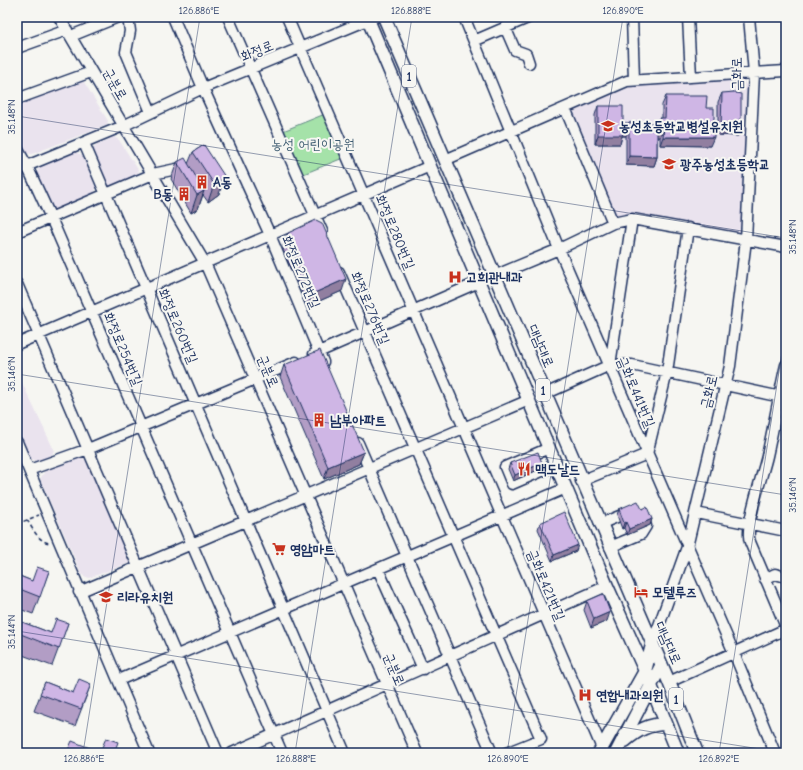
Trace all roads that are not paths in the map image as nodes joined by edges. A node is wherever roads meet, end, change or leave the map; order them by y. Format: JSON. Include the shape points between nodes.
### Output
{"nodes":[{"id":1,"x":59,"y":17,"type":"edge"},
{"id":2,"x":118,"y":17,"type":"edge"},
{"id":3,"x":128,"y":17,"type":"edge"},
{"id":4,"x":173,"y":17,"type":"edge"},
{"id":5,"x":228,"y":17,"type":"edge"},
{"id":6,"x":287,"y":17,"type":"edge"},
{"id":7,"x":384,"y":17,"type":"edge"},
{"id":8,"x":464,"y":17,"type":"edge"},
{"id":9,"x":530,"y":17,"type":"edge"},
{"id":10,"x":632,"y":17,"type":"edge"},
{"id":11,"x":688,"y":17,"type":"edge"},
{"id":12,"x":749,"y":17,"type":"edge"},
{"id":13,"x":370,"y":18,"type":"edge"},
{"id":14,"x":505,"y":28,"type":"junction"},
{"id":15,"x":69,"y":33,"type":"junction"},
{"id":16,"x":474,"y":41,"type":"junction"},
{"id":17,"x":17,"y":48,"type":"edge"},
{"id":18,"x":301,"y":48,"type":"junction"},
{"id":19,"x":529,"y":63,"type":"dead end"},
{"id":20,"x":250,"y":69,"type":"junction"},
{"id":21,"x":786,"y":70,"type":"edge"},
{"id":22,"x":91,"y":72,"type":"junction"},
{"id":23,"x":754,"y":73,"type":"junction"},
{"id":24,"x":691,"y":77,"type":"junction"},
{"id":25,"x":634,"y":80,"type":"junction"},
{"id":26,"x":203,"y":88,"type":"junction"},
{"id":27,"x":17,"y":99,"type":"edge"},
{"id":28,"x":565,"y":108,"type":"junction"},
{"id":29,"x":151,"y":112,"type":"junction"},
{"id":30,"x":123,"y":126,"type":"junction"},
{"id":31,"x":511,"y":132,"type":"junction"},
{"id":32,"x":84,"y":143,"type":"junction"},
{"id":33,"x":17,"y":148,"type":"edge"},
{"id":34,"x":445,"y":160,"type":"junction"},
{"id":35,"x":27,"y":166,"type":"junction"},
{"id":36,"x":430,"y":166,"type":"junction"},
{"id":37,"x":17,"y":170,"type":"edge"},
{"id":38,"x":153,"y":174,"type":"junction"},
{"id":39,"x":191,"y":185,"type":"edge"},
{"id":40,"x":106,"y":194,"type":"junction"},
{"id":41,"x":364,"y":195,"type":"junction"},
{"id":42,"x":315,"y":216,"type":"junction"},
{"id":43,"x":51,"y":218,"type":"junction"},
{"id":44,"x":632,"y":219,"type":"junction"},
{"id":45,"x":613,"y":223,"type":"junction"},
{"id":46,"x":688,"y":228,"type":"junction"},
{"id":47,"x":17,"y":232,"type":"edge"},
{"id":48,"x":270,"y":235,"type":"junction"},
{"id":49,"x":324,"y":238,"type":"edge"},
{"id":50,"x":746,"y":240,"type":"junction"},
{"id":51,"x":786,"y":247,"type":"edge"},
{"id":52,"x":559,"y":249,"type":"junction"},
{"id":53,"x":334,"y":259,"type":"edge"},
{"id":54,"x":205,"y":263,"type":"junction"},
{"id":55,"x":494,"y":276,"type":"junction"},
{"id":56,"x":479,"y":282,"type":"junction"},
{"id":57,"x":17,"y":284,"type":"edge"},
{"id":58,"x":147,"y":288,"type":"junction"},
{"id":59,"x":414,"y":311,"type":"junction"},
{"id":60,"x":91,"y":312,"type":"junction"},
{"id":61,"x":365,"y":332,"type":"junction"},
{"id":62,"x":38,"y":334,"type":"junction"},
{"id":63,"x":17,"y":344,"type":"edge"},
{"id":64,"x":319,"y":352,"type":"junction"},
{"id":65,"x":610,"y":365,"type":"junction"},
{"id":66,"x":786,"y":365,"type":"edge"},
{"id":67,"x":667,"y":372,"type":"junction"},
{"id":68,"x":328,"y":374,"type":"edge"},
{"id":69,"x":256,"y":379,"type":"junction"},
{"id":70,"x":727,"y":384,"type":"junction"},
{"id":71,"x":545,"y":394,"type":"junction"},
{"id":72,"x":783,"y":397,"type":"edge"},
{"id":73,"x":529,"y":400,"type":"junction"},
{"id":74,"x":196,"y":404,"type":"junction"},
{"id":75,"x":141,"y":427,"type":"junction"},
{"id":76,"x":464,"y":428,"type":"junction"},
{"id":77,"x":353,"y":432,"type":"edge"},
{"id":78,"x":17,"y":442,"type":"edge"},
{"id":79,"x":415,"y":448,"type":"junction"},
{"id":80,"x":549,"y":448,"type":"junction"},
{"id":81,"x":88,"y":449,"type":"junction"},
{"id":82,"x":647,"y":454,"type":"junction"},
{"id":83,"x":556,"y":465,"type":"junction"},
{"id":84,"x":369,"y":468,"type":"junction"},
{"id":85,"x":29,"y":470,"type":"junction"},
{"id":86,"x":582,"y":481,"type":"junction"},
{"id":87,"x":566,"y":488,"type":"junction"},
{"id":88,"x":306,"y":496,"type":"junction"},
{"id":89,"x":696,"y":513,"type":"junction"},
{"id":90,"x":502,"y":516,"type":"junction"},
{"id":91,"x":246,"y":521,"type":"junction"},
{"id":92,"x":600,"y":524,"type":"junction"},
{"id":93,"x":750,"y":524,"type":"junction"},
{"id":94,"x":786,"y":531,"type":"edge"},
{"id":95,"x":453,"y":537,"type":"junction"},
{"id":96,"x":192,"y":543,"type":"junction"},
{"id":97,"x":687,"y":547,"type":"junction"},
{"id":98,"x":610,"y":548,"type":"junction"},
{"id":99,"x":407,"y":557,"type":"junction"},
{"id":100,"x":138,"y":566,"type":"junction"},
{"id":101,"x":378,"y":569,"type":"junction"},
{"id":102,"x":786,"y":577,"type":"edge"},
{"id":103,"x":766,"y":578,"type":"junction"},
{"id":104,"x":343,"y":584,"type":"junction"},
{"id":105,"x":607,"y":586,"type":"junction"},
{"id":106,"x":80,"y":592,"type":"junction"},
{"id":107,"x":284,"y":610,"type":"junction"},
{"id":108,"x":544,"y":615,"type":"junction"},
{"id":109,"x":786,"y":628,"type":"edge"},
{"id":110,"x":230,"y":633,"type":"junction"},
{"id":111,"x":496,"y":637,"type":"junction"},
{"id":112,"x":652,"y":645,"type":"junction"},
{"id":113,"x":734,"y":653,"type":"junction"},
{"id":114,"x":177,"y":656,"type":"junction"},
{"id":115,"x":450,"y":657,"type":"junction"},
{"id":116,"x":661,"y":666,"type":"junction"},
{"id":117,"x":423,"y":669,"type":"junction"},
{"id":118,"x":645,"y":671,"type":"junction"},
{"id":119,"x":118,"y":680,"type":"junction"},
{"id":120,"x":669,"y":682,"type":"junction"},
{"id":121,"x":386,"y":686,"type":"junction"},
{"id":122,"x":650,"y":687,"type":"junction"},
{"id":123,"x":327,"y":711,"type":"junction"},
{"id":124,"x":666,"y":724,"type":"junction"},
{"id":125,"x":274,"y":734,"type":"junction"},
{"id":126,"x":618,"y":750,"type":"edge"},
{"id":127,"x":602,"y":751,"type":"edge"},
{"id":128,"x":149,"y":753,"type":"edge"},
{"id":129,"x":218,"y":753,"type":"edge"},
{"id":130,"x":232,"y":753,"type":"edge"},
{"id":131,"x":282,"y":753,"type":"edge"},
{"id":132,"x":345,"y":753,"type":"edge"},
{"id":133,"x":417,"y":753,"type":"edge"},
{"id":134,"x":492,"y":753,"type":"edge"},
{"id":135,"x":506,"y":753,"type":"edge"},
{"id":136,"x":678,"y":753,"type":"edge"},
{"id":137,"x":697,"y":753,"type":"edge"},
{"id":138,"x":775,"y":753,"type":"edge"}],
"edges":[{"from":1,"to":15,"type":"street","name":"군분로"},
{"from":2,"to":15,"type":"street"},
{"from":3,"to":29,"type":"street","via":[[130,31],[126,52]]},
{"from":4,"to":26,"type":"street","name":"화정로272번길"},
{"from":5,"to":20,"type":"street"},
{"from":6,"to":18,"type":"street","name":"화정로280번길"},
{"from":7,"to":34,"type":"main road","name":"대남대로","number":"1"},
{"from":8,"to":16,"type":"street","name":"금화로441번길"},
{"from":9,"to":14,"type":"street"},
{"from":10,"to":25,"type":"street"},
{"from":11,"to":24,"type":"street"},
{"from":12,"to":23,"type":"street","name":"금화로"},
{"from":13,"to":18,"type":"street","name":"화정로"},
{"from":13,"to":36,"type":"main road","number":"1"},
{"from":14,"to":16,"type":"street"},
{"from":14,"to":19,"type":"street","via":[[515,50],[526,54]]},
{"from":15,"to":17,"type":"street"},
{"from":15,"to":22,"type":"street","name":"군분로"},
{"from":16,"to":31,"type":"street","name":"금화로441번길"},
{"from":18,"to":20,"type":"street","name":"화정로"},
{"from":18,"to":41,"type":"street","name":"화정로280번길"},
{"from":20,"to":26,"type":"street","name":"화정로"},
{"from":20,"to":42,"type":"street"},
{"from":21,"to":23,"type":"street"},
{"from":22,"to":27,"type":"street"},
{"from":22,"to":30,"type":"street","name":"군분로"},
{"from":23,"to":24,"type":"street"},
{"from":23,"to":50,"type":"street","name":"금화로"},
{"from":24,"to":25,"type":"street"},
{"from":25,"to":28,"type":"street"},
{"from":26,"to":29,"type":"street","name":"화정로"},
{"from":26,"to":48,"type":"street","name":"화정로272번길"},
{"from":28,"to":31,"type":"street"},
{"from":28,"to":45,"type":"street"},
{"from":29,"to":30,"type":"street","name":"화정로"},
{"from":30,"to":32,"type":"street","name":"화정로"},
{"from":30,"to":38,"type":"street","name":"군분로"},
{"from":31,"to":34,"type":"street"},
{"from":31,"to":52,"type":"street","name":"금화로441번길"},
{"from":32,"to":35,"type":"street","name":"화정로"},
{"from":32,"to":40,"type":"street","name":"화정로260번길"},
{"from":33,"to":35,"type":"street","name":"화정로254번길"},
{"from":34,"to":55,"type":"main road","name":"대남대로","number":"1"},
{"from":35,"to":37,"type":"street","name":"화정로"},
{"from":35,"to":43,"type":"street","name":"화정로254번길"},
{"from":36,"to":41,"type":"street"},
{"from":36,"to":56,"type":"main road","number":"1"},
{"from":38,"to":39,"type":"street","via":[[180,168]]},
{"from":38,"to":40,"type":"street"},
{"from":38,"to":54,"type":"street","name":"군분로"},
{"from":40,"to":43,"type":"street"},
{"from":40,"to":58,"type":"street","name":"화정로260번길"},
{"from":41,"to":42,"type":"street"},
{"from":41,"to":59,"type":"street","name":"화정로280번길"},
{"from":42,"to":48,"type":"street"},
{"from":42,"to":49,"type":"street"},
{"from":43,"to":47,"type":"street"},
{"from":43,"to":60,"type":"street","name":"화정로254번길"},
{"from":44,"to":45,"type":"street"},
{"from":44,"to":46,"type":"street"},
{"from":44,"to":65,"type":"street"},
{"from":45,"to":52,"type":"street"},
{"from":46,"to":50,"type":"street"},
{"from":46,"to":67,"type":"street"},
{"from":48,"to":54,"type":"street"},
{"from":48,"to":64,"type":"street","name":"화정로272번길"},
{"from":50,"to":51,"type":"street"},
{"from":50,"to":70,"type":"street","name":"금화로"},
{"from":52,"to":55,"type":"street"},
{"from":52,"to":65,"type":"street","name":"금화로441번길"},
{"from":53,"to":61,"type":"street","name":"화정로276번길"},
{"from":54,"to":58,"type":"street"},
{"from":54,"to":69,"type":"street","name":"군분로"},
{"from":55,"to":71,"type":"main road","name":"대남대로","number":"1"},
{"from":56,"to":59,"type":"street"},
{"from":56,"to":73,"type":"main road","number":"1"},
{"from":57,"to":62,"type":"street"},
{"from":58,"to":60,"type":"street"},
{"from":58,"to":74,"type":"street","name":"화정로260번길"},
{"from":59,"to":61,"type":"street"},
{"from":59,"to":76,"type":"street","name":"화정로280번길"},
{"from":60,"to":62,"type":"street"},
{"from":60,"to":75,"type":"street","name":"화정로254번길"},
{"from":61,"to":64,"type":"street"},
{"from":61,"to":79,"type":"street","name":"화정로276번길"},
{"from":62,"to":63,"type":"street"},
{"from":62,"to":81,"type":"street"},
{"from":64,"to":68,"type":"street","name":"화정로272번길"},
{"from":64,"to":69,"type":"street"},
{"from":65,"to":67,"type":"street","via":[[632,365]]},
{"from":65,"to":71,"type":"street"},
{"from":65,"to":82,"type":"street","name":"금화로441번길"},
{"from":66,"to":72,"type":"street"},
{"from":67,"to":70,"type":"street"},
{"from":67,"to":82,"type":"street"},
{"from":69,"to":74,"type":"street"},
{"from":69,"to":88,"type":"street","name":"군분로"},
{"from":70,"to":72,"type":"street"},
{"from":70,"to":89,"type":"street","name":"금화로"},
{"from":71,"to":86,"type":"main road","name":"대남대로","number":"1"},
{"from":72,"to":93,"type":"street"},
{"from":73,"to":76,"type":"street"},
{"from":73,"to":80,"type":"main road","number":"1"},
{"from":74,"to":75,"type":"street"},
{"from":74,"to":91,"type":"street","name":"화정로260번길"},
{"from":75,"to":81,"type":"street"},
{"from":75,"to":96,"type":"street","name":"화정로254번길"},
{"from":76,"to":79,"type":"street"},
{"from":76,"to":90,"type":"street","name":"금화로421번길"},
{"from":77,"to":84,"type":"street"},
{"from":78,"to":85,"type":"street"},
{"from":79,"to":84,"type":"street"},
{"from":79,"to":95,"type":"street","name":"화정로276번길"},
{"from":80,"to":83,"type":"main road","number":"1"},
{"from":80,"to":83,"type":"street","via":[[505,467],[512,484]]},
{"from":81,"to":85,"type":"street"},
{"from":81,"to":100,"type":"street"},
{"from":82,"to":86,"type":"street"},
{"from":82,"to":97,"type":"street","name":"금화로441번길"},
{"from":83,"to":87,"type":"main road","number":"1"},
{"from":84,"to":88,"type":"street"},
{"from":84,"to":99,"type":"street"},
{"from":85,"to":106,"type":"street"},
{"from":86,"to":92,"type":"main road","name":"대남대로","number":"1"},
{"from":87,"to":90,"type":"street"},
{"from":87,"to":105,"type":"main road","number":"1","via":[[574,516]]},
{"from":88,"to":91,"type":"street"},
{"from":88,"to":104,"type":"street","name":"군분로"},
{"from":89,"to":93,"type":"street"},
{"from":89,"to":97,"type":"street","name":"금화로"},
{"from":90,"to":95,"type":"street"},
{"from":90,"to":108,"type":"street","name":"금화로421번길"},
{"from":91,"to":96,"type":"street"},
{"from":91,"to":107,"type":"street","name":"화정로260번길"},
{"from":92,"to":98,"type":"main road","name":"대남대로","number":"1"},
{"from":92,"to":98,"type":"street","via":[[636,509],[639,510],[646,526],[641,534]]},
{"from":93,"to":94,"type":"street"},
{"from":93,"to":103,"type":"street","via":[[748,540]]},
{"from":95,"to":99,"type":"street"},
{"from":95,"to":111,"type":"street","name":"화정로276번길"},
{"from":96,"to":100,"type":"street"},
{"from":96,"to":110,"type":"street","name":"화정로254번길"},
{"from":97,"to":112,"type":"street","name":"금화로"},
{"from":97,"to":113,"type":"street","name":"금화로441번길"},
{"from":98,"to":112,"type":"main road","name":"대남대로","number":"1"},
{"from":99,"to":101,"type":"street"},
{"from":99,"to":115,"type":"street"},
{"from":100,"to":106,"type":"street"},
{"from":100,"to":114,"type":"street"},
{"from":101,"to":104,"type":"street"},
{"from":101,"to":117,"type":"street"},
{"from":102,"to":103,"type":"street","via":[[775,574]]},
{"from":103,"to":109,"type":"street"},
{"from":104,"to":107,"type":"street"},
{"from":104,"to":121,"type":"street","name":"군분로"},
{"from":105,"to":108,"type":"street"},
{"from":105,"to":118,"type":"main road","number":"1"},
{"from":106,"to":119,"type":"street"},
{"from":107,"to":110,"type":"street"},
{"from":107,"to":123,"type":"street","name":"화정로260번길"},
{"from":108,"to":111,"type":"street"},
{"from":108,"to":127,"type":"street","name":"금화로421번길"},
{"from":109,"to":113,"type":"street"},
{"from":110,"to":114,"type":"street"},
{"from":110,"to":125,"type":"street","name":"화정로254번길"},
{"from":111,"to":115,"type":"street"},
{"from":111,"to":135,"type":"street","name":"화정로276번길","via":[[541,738]]},
{"from":112,"to":116,"type":"main road","name":"대남대로","number":"1"},
{"from":112,"to":118,"type":"main road","name":"금화로"},
{"from":113,"to":120,"type":"street"},
{"from":113,"to":138,"type":"street","name":"금화로441번길"},
{"from":114,"to":119,"type":"street"},
{"from":114,"to":129,"type":"street"},
{"from":115,"to":117,"type":"street"},
{"from":115,"to":134,"type":"street"},
{"from":116,"to":120,"type":"main road","name":"대남대로","number":"1"},
{"from":116,"to":122,"type":"main road"},
{"from":117,"to":121,"type":"street"},
{"from":118,"to":122,"type":"main road","number":"1"},
{"from":118,"to":127,"type":"main road","name":"금화로"},
{"from":119,"to":128,"type":"street"},
{"from":120,"to":137,"type":"main road","name":"대남대로","number":"1"},
{"from":121,"to":123,"type":"street"},
{"from":121,"to":133,"type":"street","name":"군분로"},
{"from":122,"to":124,"type":"main road","number":"1"},
{"from":122,"to":126,"type":"main road"},
{"from":123,"to":125,"type":"street"},
{"from":123,"to":132,"type":"street","name":"화정로260번길"},
{"from":124,"to":126,"type":"main road","via":[[654,724],[644,728]]},
{"from":124,"to":136,"type":"main road","number":"1"},
{"from":125,"to":130,"type":"street"},
{"from":125,"to":131,"type":"street","name":"화정로254번길"}]}
